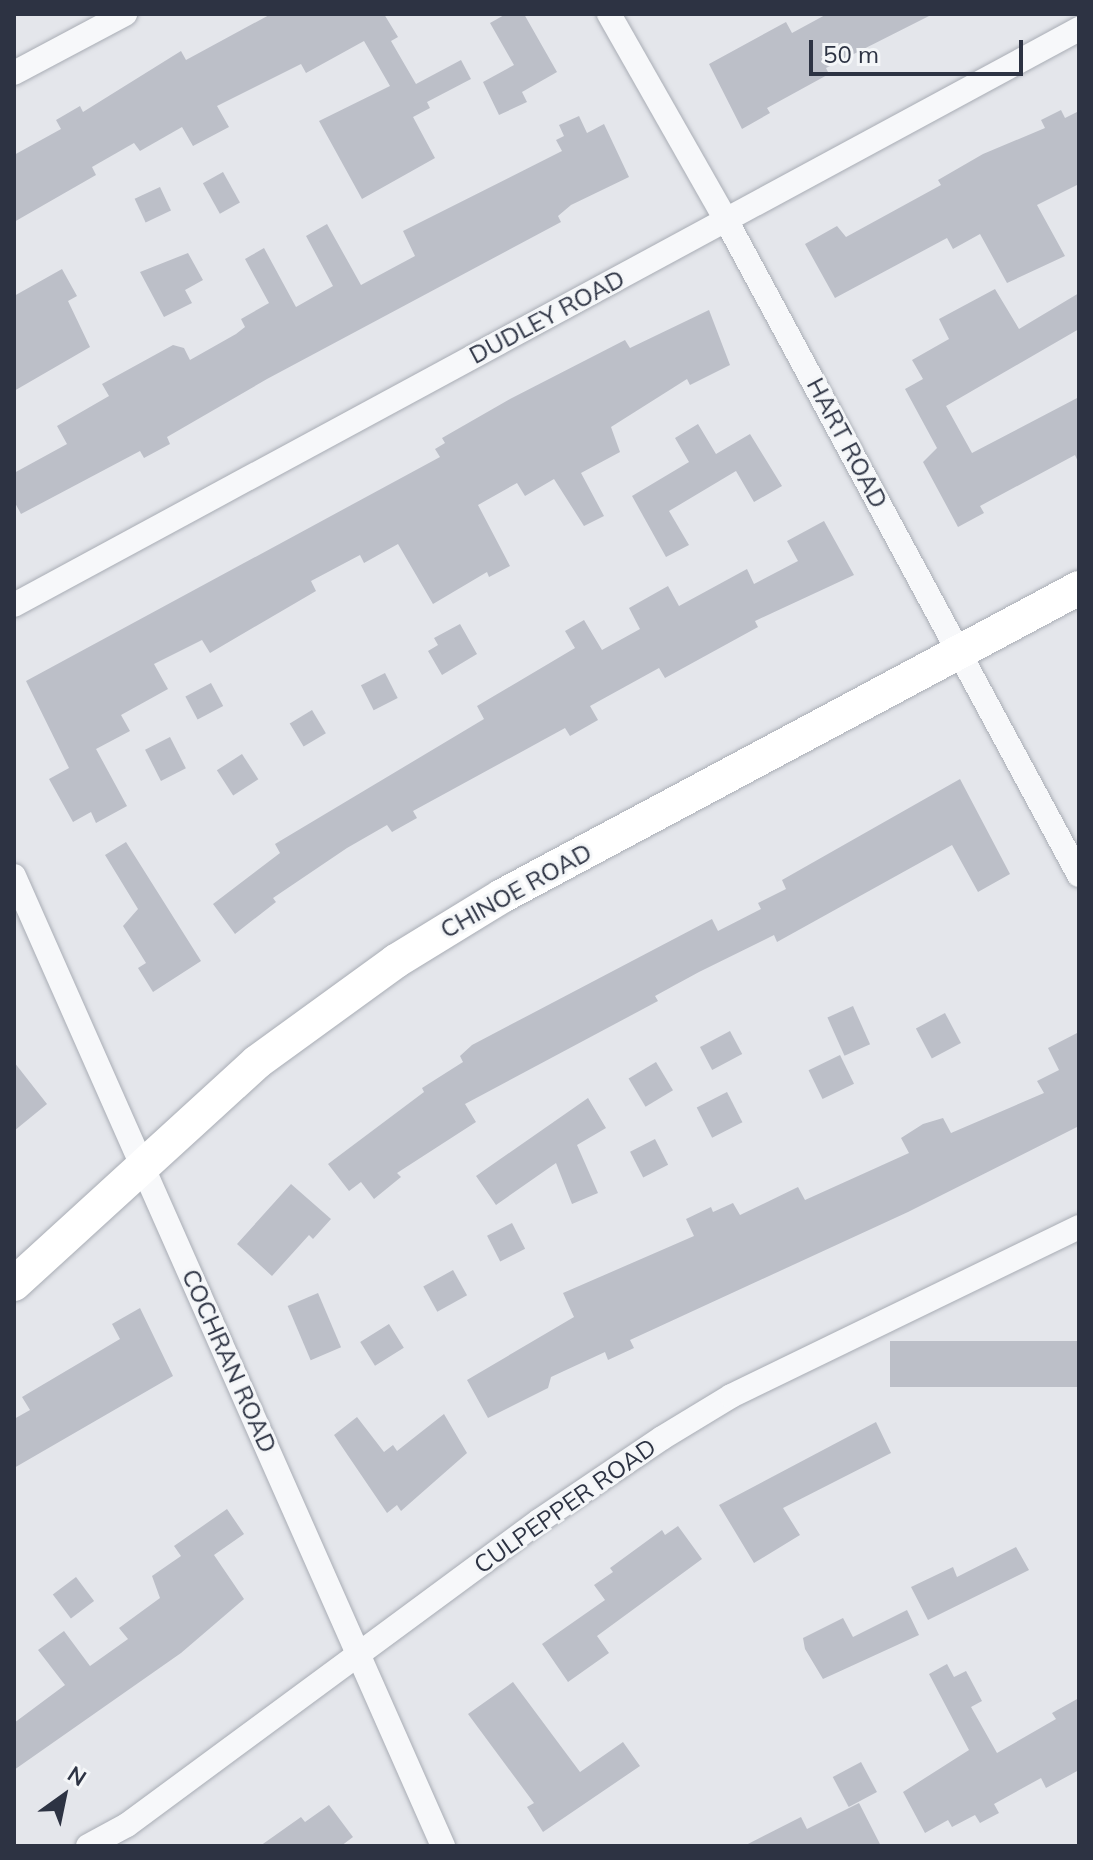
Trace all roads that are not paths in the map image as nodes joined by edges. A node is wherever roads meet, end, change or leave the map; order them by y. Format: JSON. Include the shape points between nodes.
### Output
{"nodes":[{"id":1,"x":125,"y":14,"type":"edge"},
{"id":2,"x":609,"y":14,"type":"edge"},
{"id":3,"x":1079,"y":29,"type":"edge"},
{"id":4,"x":14,"y":73,"type":"edge"},
{"id":5,"x":726,"y":220,"type":"junction"},
{"id":6,"x":1079,"y":588,"type":"edge"},
{"id":7,"x":14,"y":605,"type":"edge"},
{"id":8,"x":959,"y":653,"type":"junction"},
{"id":9,"x":1079,"y":875,"type":"edge"},
{"id":10,"x":14,"y":876,"type":"edge"},
{"id":11,"x":143,"y":1170,"type":"junction"},
{"id":12,"x":1079,"y":1227,"type":"edge"},
{"id":13,"x":14,"y":1284,"type":"edge"},
{"id":14,"x":359,"y":1654,"type":"junction"},
{"id":15,"x":88,"y":1846,"type":"edge"},
{"id":16,"x":443,"y":1846,"type":"edge"}],
"edges":[{"from":1,"to":4,"type":"street"},
{"from":2,"to":5,"type":"street","name":"HART ROAD"},
{"from":3,"to":5,"type":"street","name":"DUDLEY ROAD"},
{"from":5,"to":7,"type":"street","name":"DUDLEY ROAD"},
{"from":5,"to":8,"type":"street","name":"HART ROAD"},
{"from":6,"to":8,"type":"street","name":"CHINOE ROAD"},
{"from":8,"to":9,"type":"street","name":"HART ROAD"},
{"from":8,"to":11,"type":"street","name":"CHINOE ROAD","via":[[502,896],[396,961],[257,1062]]},
{"from":10,"to":11,"type":"street","name":"COCHRAN ROAD"},
{"from":11,"to":13,"type":"street","name":"CHINOE ROAD"},
{"from":11,"to":14,"type":"street","name":"COCHRAN ROAD"},
{"from":12,"to":14,"type":"street","name":"CULPEPPER ROAD","via":[[731,1396],[539,1521]]},
{"from":14,"to":15,"type":"street","name":"CULPEPPER ROAD","via":[[127,1825]]},
{"from":14,"to":16,"type":"street","name":"COCHRAN ROAD"}]}
